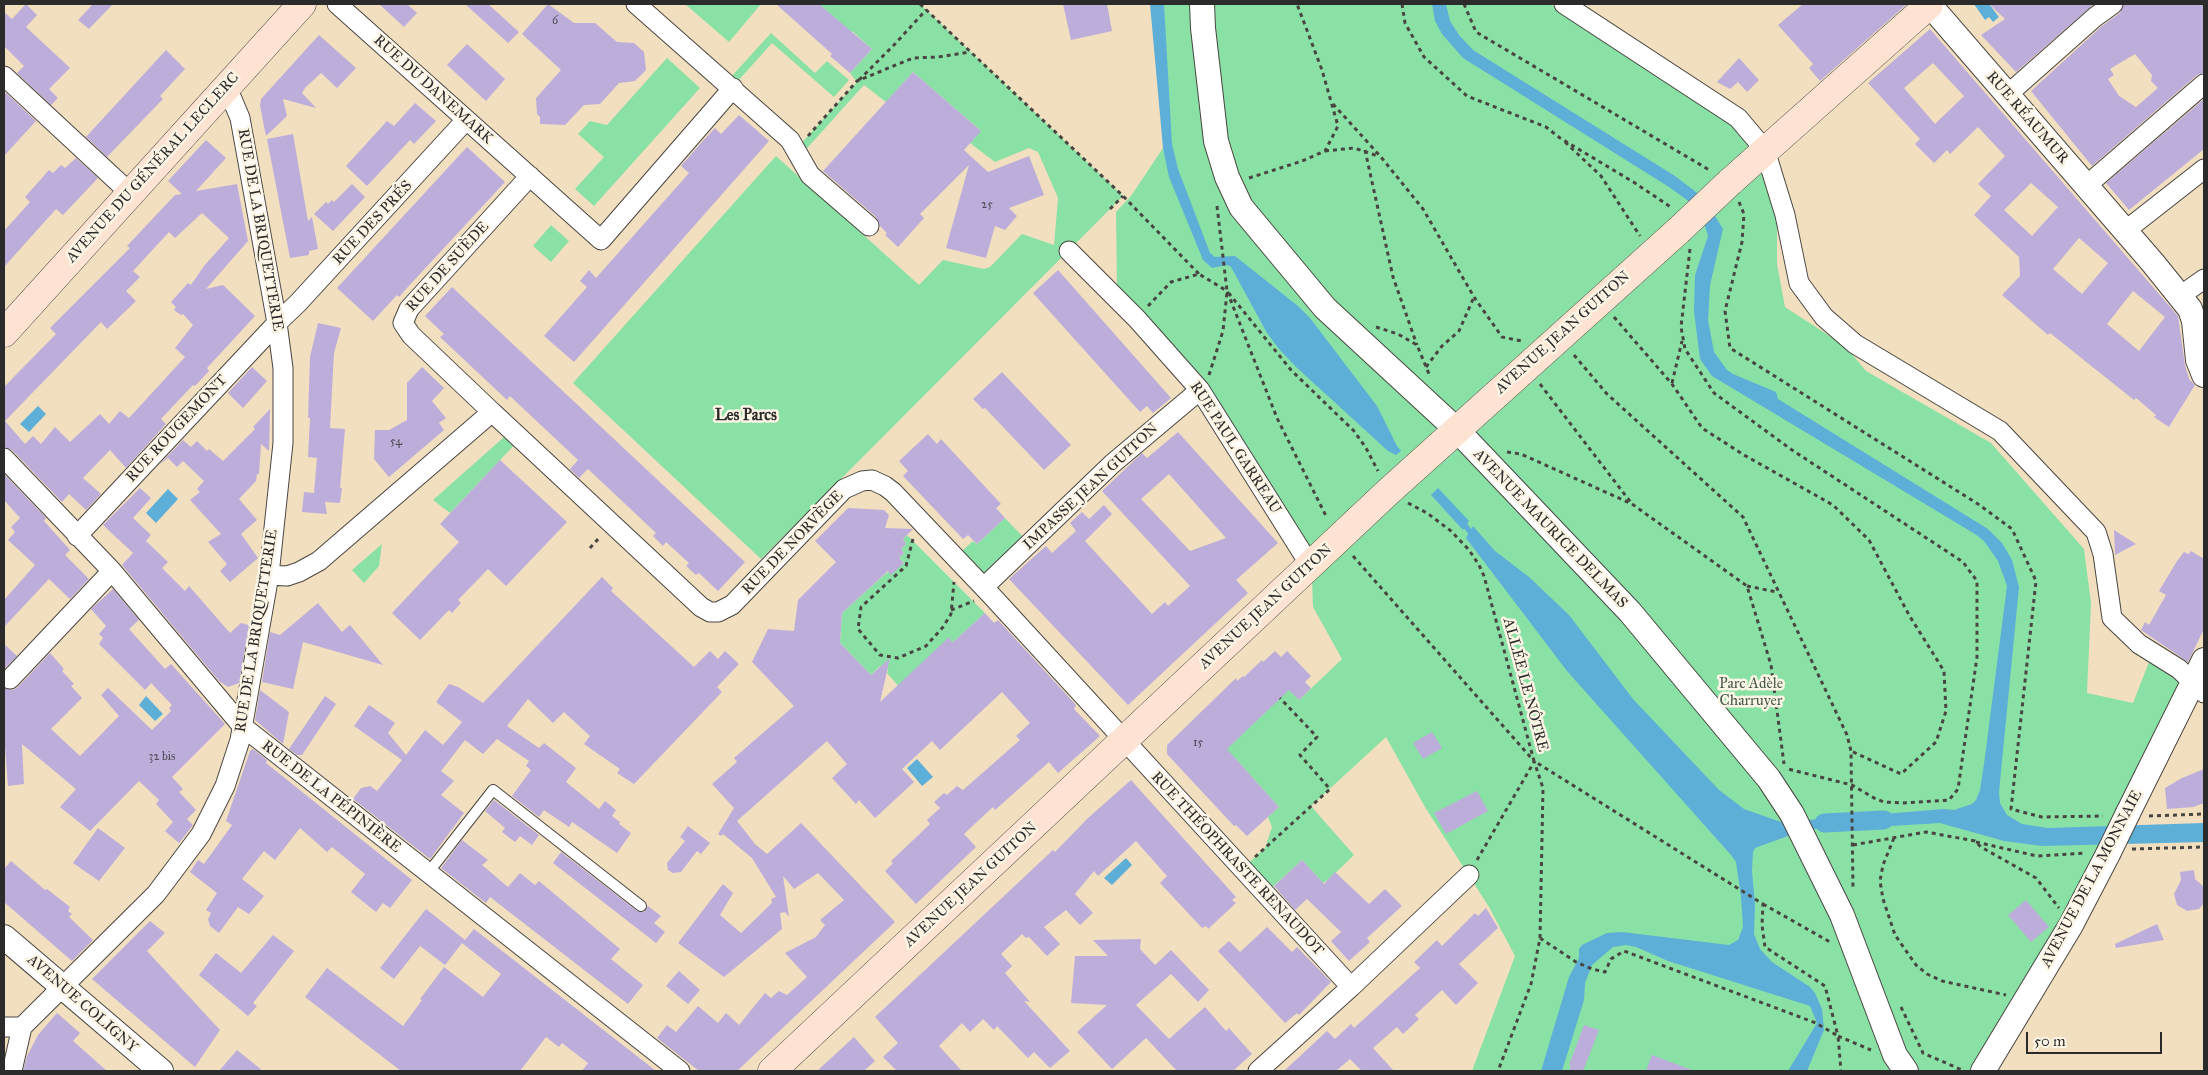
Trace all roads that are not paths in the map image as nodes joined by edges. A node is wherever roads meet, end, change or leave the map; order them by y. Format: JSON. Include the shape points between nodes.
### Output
{"nodes":[{"id":1,"x":302,"y":4,"type":"edge"},
{"id":2,"x":337,"y":4,"type":"edge"},
{"id":3,"x":636,"y":4,"type":"edge"},
{"id":4,"x":1202,"y":4,"type":"edge"},
{"id":5,"x":1564,"y":4,"type":"edge"},
{"id":6,"x":1930,"y":4,"type":"edge"},
{"id":7,"x":2113,"y":4,"type":"edge"},
{"id":8,"x":4,"y":76,"type":"edge"},
{"id":9,"x":2204,"y":84,"type":"edge"},
{"id":10,"x":733,"y":88,"type":"junction"},
{"id":11,"x":224,"y":90,"type":"junction"},
{"id":12,"x":2007,"y":95,"type":"junction"},
{"id":13,"x":466,"y":120,"type":"junction"},
{"id":14,"x":1765,"y":150,"type":"junction"},
{"id":15,"x":2204,"y":169,"type":"edge"},
{"id":16,"x":530,"y":176,"type":"junction"},
{"id":17,"x":2086,"y":186,"type":"junction"},
{"id":18,"x":130,"y":193,"type":"junction"},
{"id":19,"x":869,"y":226,"type":"dead end"},
{"id":20,"x":2125,"y":231,"type":"junction"},
{"id":21,"x":1069,"y":251,"type":"dead end"},
{"id":22,"x":2204,"y":279,"type":"edge"},
{"id":23,"x":2180,"y":296,"type":"junction"},
{"id":24,"x":277,"y":323,"type":"junction"},
{"id":25,"x":4,"y":333,"type":"edge"},
{"id":26,"x":2204,"y":375,"type":"edge"},
{"id":27,"x":1200,"y":390,"type":"junction"},
{"id":28,"x":492,"y":412,"type":"junction"},
{"id":29,"x":1457,"y":430,"type":"junction"},
{"id":30,"x":4,"y":458,"type":"edge"},
{"id":31,"x":77,"y":536,"type":"junction"},
{"id":32,"x":1310,"y":565,"type":"junction"},
{"id":33,"x":112,"y":571,"type":"junction"},
{"id":34,"x":269,"y":575,"type":"junction"},
{"id":35,"x":984,"y":587,"type":"junction"},
{"id":36,"x":2204,"y":660,"type":"edge"},
{"id":37,"x":10,"y":679,"type":"dead end"},
{"id":38,"x":2199,"y":688,"type":"edge"},
{"id":39,"x":242,"y":726,"type":"junction"},
{"id":40,"x":1124,"y":741,"type":"junction"},
{"id":41,"x":428,"y":873,"type":"junction"},
{"id":42,"x":1469,"y":875,"type":"road end"},
{"id":43,"x":641,"y":906,"type":"dead end"},
{"id":44,"x":4,"y":937,"type":"edge"},
{"id":45,"x":62,"y":986,"type":"junction"},
{"id":46,"x":1351,"y":987,"type":"junction"},
{"id":47,"x":13,"y":1027,"type":"edge"},
{"id":48,"x":1901,"y":1063,"type":"edge"},
{"id":49,"x":12,"y":1071,"type":"edge"},
{"id":50,"x":161,"y":1071,"type":"edge"},
{"id":51,"x":680,"y":1071,"type":"edge"},
{"id":52,"x":772,"y":1071,"type":"edge"},
{"id":53,"x":1258,"y":1071,"type":"edge"},
{"id":54,"x":1983,"y":1071,"type":"edge"}],
"edges":[{"from":1,"to":11,"type":"main road","name":"AVENUE DU GÉNÉRAL LECLERC"},
{"from":2,"to":13,"type":"street","name":"RUE DU DANEMARK"},
{"from":3,"to":10,"type":"street"},
{"from":4,"to":29,"type":"street","name":"AVENUE MAURICE DELMAS","via":[[1216,140],[1227,177],[1242,207],[1326,308]]},
{"from":5,"to":14,"type":"street","via":[[1738,118]]},
{"from":6,"to":12,"type":"street","name":"RUE RÉAUMUR"},
{"from":6,"to":14,"type":"main road","name":"AVENUE JEAN GUITON"},
{"from":7,"to":12,"type":"street"},
{"from":8,"to":18,"type":"street"},
{"from":9,"to":17,"type":"street"},
{"from":10,"to":16,"type":"street","via":[[601,240]]},
{"from":10,"to":19,"type":"street","via":[[790,140],[810,175]]},
{"from":11,"to":18,"type":"main road","name":"AVENUE DU GÉNÉRAL LECLERC"},
{"from":11,"to":24,"type":"street","name":"RUE DE LA BRIQUETTERIE","via":[[240,118]]},
{"from":12,"to":17,"type":"street","name":"RUE RÉAUMUR"},
{"from":13,"to":16,"type":"street","name":"RUE DU DANEMARK"},
{"from":13,"to":24,"type":"street","name":"RUE DES PRÉS"},
{"from":14,"to":29,"type":"main road","name":"AVENUE JEAN GUITON","bridge":true},
{"from":14,"to":38,"type":"street","via":[[1785,215],[1799,283],[1824,317],[1855,344],[2000,431],[2096,532],[2112,618],[2139,644],[2179,669]]},
{"from":15,"to":20,"type":"street"},
{"from":16,"to":28,"type":"street","name":"RUE DE SUÈDE","via":[[409,309],[403,323],[410,335]]},
{"from":17,"to":20,"type":"street","name":"RUE RÉAUMUR"},
{"from":18,"to":25,"type":"main road","name":"AVENUE DU GÉNÉRAL LECLERC"},
{"from":20,"to":23,"type":"street","name":"RUE RÉAUMUR"},
{"from":21,"to":27,"type":"street","name":"RUE PAUL GARREAU","via":[[1137,319]]},
{"from":22,"to":23,"type":"street"},
{"from":23,"to":26,"type":"street","name":"RUE RÉAUMUR","via":[[2194,321],[2198,360]]},
{"from":24,"to":31,"type":"street","name":"RUE ROUGEMONT"},
{"from":24,"to":34,"type":"street","name":"RUE DE LA BRIQUETTERIE","via":[[283,368],[284,422]]},
{"from":27,"to":32,"type":"street","name":"RUE PAUL GARREAU"},
{"from":27,"to":35,"type":"street","name":"IMPASSE JEAN GUITON","via":[[1112,464]]},
{"from":28,"to":34,"type":"street","via":[[319,561],[287,576]]},
{"from":28,"to":35,"type":"street","name":"RUE DE NORVÈGE","via":[[710,612],[732,605],[844,489],[872,480],[885,486]]},
{"from":29,"to":32,"type":"main road","name":"AVENUE JEAN GUITON"},
{"from":29,"to":48,"type":"street","name":"AVENUE MAURICE DELMAS","via":[[1630,612],[1768,779],[1792,814],[1842,915]]},
{"from":30,"to":31,"type":"street","name":"RUE DE LA PÉPINIÈRE"},
{"from":31,"to":33,"type":"street","name":"RUE DE LA PÉPINIÈRE"},
{"from":32,"to":40,"type":"main road","name":"AVENUE JEAN GUITON"},
{"from":33,"to":37,"type":"street"},
{"from":33,"to":39,"type":"street","name":"RUE DE LA PÉPINIÈRE"},
{"from":34,"to":39,"type":"street","name":"RUE DE LA BRIQUETTERIE"},
{"from":35,"to":40,"type":"street","name":"RUE DE NORVÈGE"},
{"from":36,"to":38,"type":"street","name":"AVENUE DE LA MONNAIE"},
{"from":38,"to":54,"type":"street","name":"AVENUE DE LA MONNAIE","bridge":true,"via":[[2128,813],[2071,925]]},
{"from":39,"to":41,"type":"street","name":"RUE DE LA PÉPINIÈRE"},
{"from":39,"to":45,"type":"street","name":"RUE DE LA BRIQUETTERIE","via":[[226,786],[201,834],[156,894]]},
{"from":40,"to":46,"type":"street","name":"RUE THÉOPHRASTE RENAUDOT"},
{"from":40,"to":52,"type":"main road","name":"AVENUE JEAN GUITON"},
{"from":41,"to":43,"type":"lane","via":[[493,790]]},
{"from":41,"to":51,"type":"street","name":"RUE DE LA PÉPINIÈRE"},
{"from":42,"to":46,"type":"street"},
{"from":44,"to":45,"type":"street","name":"AVENUE COLIGNY"},
{"from":45,"to":47,"type":"street","name":"RUE DE LA BRIQUETTERIE"},
{"from":45,"to":50,"type":"street","name":"AVENUE COLIGNY"},
{"from":46,"to":53,"type":"street"},
{"from":47,"to":49,"type":"street","name":"RUE DE LA BRIQUETTERIE"}]}
